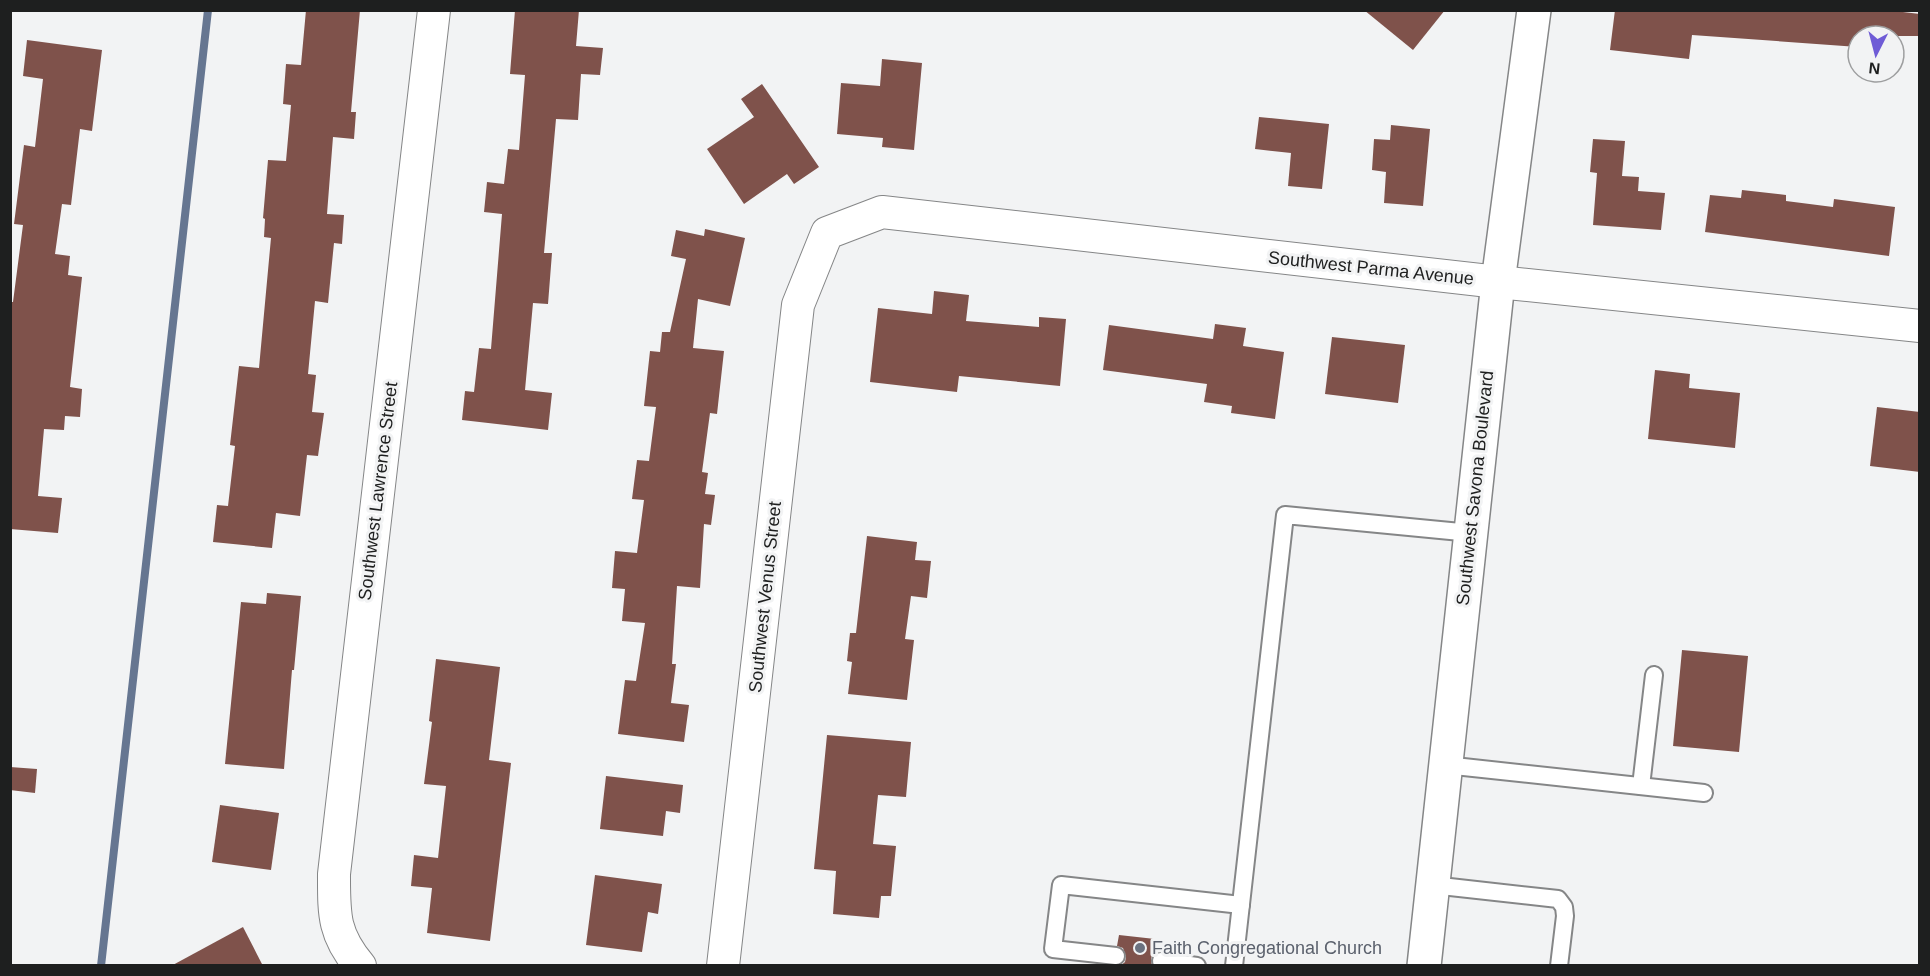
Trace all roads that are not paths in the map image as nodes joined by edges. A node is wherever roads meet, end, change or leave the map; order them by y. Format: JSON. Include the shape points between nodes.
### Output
{"nodes":[{"id":1,"x":434,"y":10,"type":"edge"},
{"id":2,"x":1534,"y":10,"type":"edge"},
{"id":3,"x":827,"y":234,"type":"joint"},
{"id":4,"x":1498,"y":282,"type":"junction"},
{"id":5,"x":1920,"y":327,"type":"edge"},
{"id":6,"x":1471,"y":533,"type":"junction"},
{"id":7,"x":1654,"y":675,"type":"dead end"},
{"id":8,"x":1445,"y":765,"type":"junction"},
{"id":9,"x":1641,"y":786,"type":"junction"},
{"id":10,"x":1704,"y":793,"type":"dead end"},
{"id":11,"x":1432,"y":885,"type":"junction"},
{"id":12,"x":1241,"y":905,"type":"junction"},
{"id":13,"x":1116,"y":956,"type":"dead end"},
{"id":14,"x":1161,"y":961,"type":"dead end"},
{"id":15,"x":360,"y":966,"type":"edge"},
{"id":16,"x":723,"y":966,"type":"edge"},
{"id":17,"x":1197,"y":966,"type":"edge"},
{"id":18,"x":1234,"y":966,"type":"edge"},
{"id":19,"x":1424,"y":966,"type":"edge"},
{"id":20,"x":1559,"y":966,"type":"edge"}],
"edges":[{"from":1,"to":15,"type":"street","name":"Southwest Lawrence Street","via":[[334,874],[340,938]]},
{"from":2,"to":4,"type":"street","name":"Southwest Savona Boulevard"},
{"from":3,"to":4,"type":"street","name":"Southwest Parma Avenue","via":[[882,212]]},
{"from":3,"to":16,"type":"street","name":"Southwest Venus Street","via":[[798,304]]},
{"from":4,"to":5,"type":"street","name":"Southwest Parma Avenue"},
{"from":4,"to":6,"type":"street","name":"Southwest Savona Boulevard"},
{"from":6,"to":8,"type":"street","name":"Southwest Savona Boulevard"},
{"from":6,"to":12,"type":"lane","via":[[1285,514]]},
{"from":7,"to":9,"type":"lane"},
{"from":8,"to":9,"type":"lane"},
{"from":8,"to":11,"type":"street","name":"Southwest Savona Boulevard"},
{"from":9,"to":10,"type":"lane"},
{"from":11,"to":19,"type":"street","name":"Southwest Savona Boulevard"},
{"from":11,"to":20,"type":"lane","via":[[1558,899],[1565,916]]},
{"from":12,"to":13,"type":"lane","via":[[1061,885],[1053,949]]},
{"from":12,"to":18,"type":"lane"},
{"from":14,"to":17,"type":"lane"}]}
